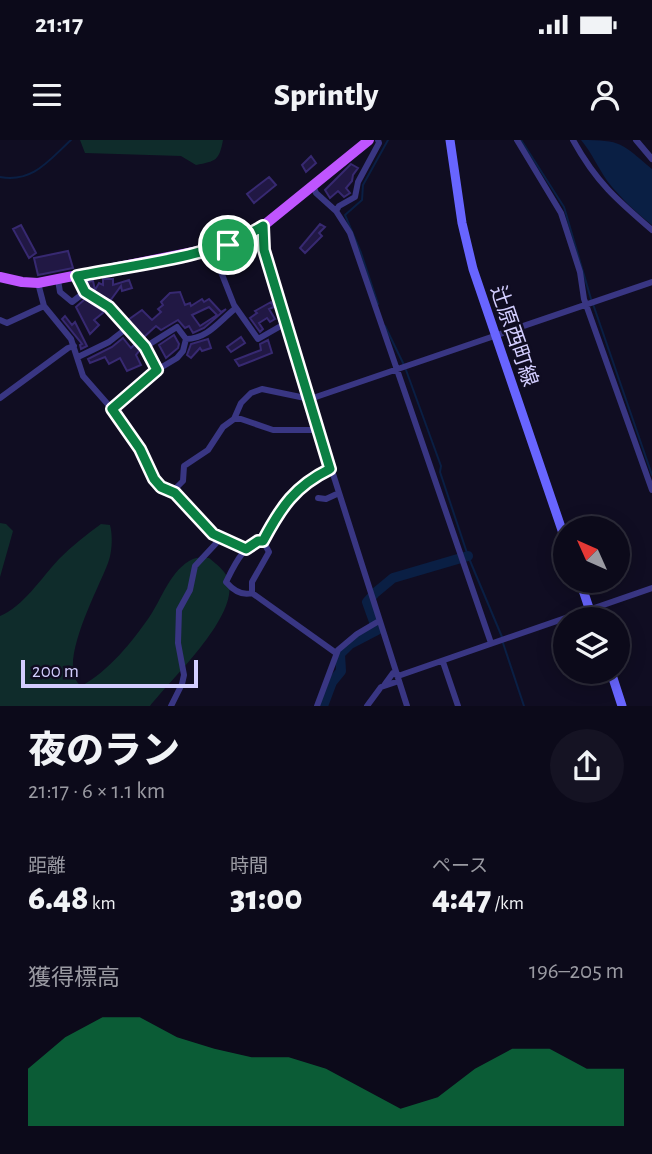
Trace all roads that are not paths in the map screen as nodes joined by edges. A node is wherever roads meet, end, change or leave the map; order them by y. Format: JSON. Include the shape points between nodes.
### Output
{"nodes":[{"id":1,"x":369,"y":140,"type":"edge"},
{"id":2,"x":378,"y":140,"type":"edge"},
{"id":3,"x":450,"y":140,"type":"edge"},
{"id":4,"x":517,"y":140,"type":"edge"},
{"id":5,"x":573,"y":140,"type":"edge"},
{"id":6,"x":636,"y":140,"type":"edge"},
{"id":7,"x":652,"y":159,"type":"edge"},
{"id":8,"x":313,"y":186,"type":"junction"},
{"id":9,"x":336,"y":211,"type":"junction"},
{"id":10,"x":263,"y":226,"type":"junction"},
{"id":11,"x":652,"y":230,"type":"edge"},
{"id":12,"x":212,"y":249,"type":"junction"},
{"id":13,"x":77,"y":276,"type":"junction"},
{"id":14,"x":0,"y":277,"type":"edge"},
{"id":15,"x":58,"y":280,"type":"junction"},
{"id":16,"x":652,"y":282,"type":"edge"},
{"id":17,"x":38,"y":283,"type":"junction"},
{"id":18,"x":85,"y":292,"type":"junction"},
{"id":19,"x":587,"y":305,"type":"junction"},
{"id":20,"x":44,"y":306,"type":"junction"},
{"id":21,"x":236,"y":308,"type":"junction"},
{"id":22,"x":0,"y":320,"type":"edge"},
{"id":23,"x":286,"y":323,"type":"junction"},
{"id":24,"x":127,"y":328,"type":"junction"},
{"id":25,"x":496,"y":337,"type":"junction"},
{"id":26,"x":186,"y":339,"type":"junction"},
{"id":27,"x":74,"y":346,"type":"junction"},
{"id":28,"x":145,"y":347,"type":"junction"},
{"id":29,"x":78,"y":356,"type":"junction"},
{"id":30,"x":157,"y":370,"type":"junction"},
{"id":31,"x":397,"y":370,"type":"junction"},
{"id":32,"x":0,"y":398,"type":"edge"},
{"id":33,"x":310,"y":399,"type":"junction"},
{"id":34,"x":112,"y":409,"type":"junction"},
{"id":35,"x":234,"y":419,"type":"junction"},
{"id":36,"x":318,"y":430,"type":"junction"},
{"id":37,"x":330,"y":469,"type":"junction"},
{"id":38,"x":652,"y":490,"type":"edge"},
{"id":39,"x":172,"y":492,"type":"junction"},
{"id":40,"x":339,"y":493,"type":"junction"},
{"id":41,"x":318,"y":498,"type":"dead end"},
{"id":42,"x":557,"y":516,"type":"edge"},
{"id":43,"x":221,"y":538,"type":"junction"},
{"id":44,"x":263,"y":541,"type":"junction"},
{"id":45,"x":246,"y":549,"type":"junction"},
{"id":46,"x":652,"y":588,"type":"edge"},
{"id":47,"x":253,"y":593,"type":"junction"},
{"id":48,"x":596,"y":607,"type":"edge"},
{"id":49,"x":379,"y":621,"type":"junction"},
{"id":50,"x":553,"y":622,"type":"edge"},
{"id":51,"x":491,"y":643,"type":"junction"},
{"id":52,"x":336,"y":653,"type":"junction"},
{"id":53,"x":443,"y":662,"type":"junction"},
{"id":54,"x":399,"y":679,"type":"junction"},
{"id":55,"x":615,"y":684,"type":"edge"},
{"id":56,"x":171,"y":706,"type":"edge"},
{"id":57,"x":317,"y":706,"type":"edge"},
{"id":58,"x":367,"y":706,"type":"edge"},
{"id":59,"x":407,"y":706,"type":"edge"},
{"id":60,"x":458,"y":706,"type":"edge"},
{"id":61,"x":622,"y":706,"type":"edge"}],
"edges":[{"from":1,"to":8,"type":"main road"},
{"from":2,"to":9,"type":"street","via":[[355,198]]},
{"from":3,"to":25,"type":"main road","name":"辻原西町線","via":[[462,223]]},
{"from":4,"to":19,"type":"street","via":[[561,213]]},
{"from":5,"to":11,"type":"street","via":[[607,192]]},
{"from":6,"to":7,"type":"street"},
{"from":8,"to":9,"type":"street"},
{"from":8,"to":10,"type":"main road"},
{"from":9,"to":31,"type":"street","via":[[350,233]]},
{"from":10,"to":12,"type":"main road"},
{"from":10,"to":23,"type":"street","via":[[264,250]]},
{"from":12,"to":13,"type":"main road"},
{"from":12,"to":21,"type":"street"},
{"from":13,"to":15,"type":"main road"},
{"from":13,"to":18,"type":"street"},
{"from":14,"to":17,"type":"main road"},
{"from":15,"to":17,"type":"main road"},
{"from":15,"to":18,"type":"street","via":[[60,292],[72,302]]},
{"from":16,"to":19,"type":"street"},
{"from":17,"to":20,"type":"street"},
{"from":18,"to":24,"type":"street","via":[[109,307]]},
{"from":19,"to":25,"type":"street"},
{"from":19,"to":38,"type":"street"},
{"from":20,"to":22,"type":"street","via":[[7,323]]},
{"from":20,"to":27,"type":"street"},
{"from":21,"to":23,"type":"street","via":[[258,339]]},
{"from":21,"to":26,"type":"street","via":[[219,325]]},
{"from":23,"to":33,"type":"street"},
{"from":24,"to":28,"type":"street"},
{"from":24,"to":29,"type":"street"},
{"from":25,"to":31,"type":"street"},
{"from":25,"to":42,"type":"main road","name":"辻原西町線"},
{"from":26,"to":28,"type":"street","via":[[177,327]]},
{"from":26,"to":30,"type":"street","via":[[177,358]]},
{"from":27,"to":29,"type":"street"},
{"from":27,"to":32,"type":"street"},
{"from":28,"to":30,"type":"street"},
{"from":29,"to":34,"type":"street","via":[[83,376]]},
{"from":30,"to":34,"type":"street"},
{"from":31,"to":33,"type":"street"},
{"from":31,"to":51,"type":"street"},
{"from":33,"to":35,"type":"street","via":[[262,389],[241,403]]},
{"from":33,"to":36,"type":"street"},
{"from":34,"to":39,"type":"street","via":[[154,479]]},
{"from":35,"to":36,"type":"street","via":[[272,430]]},
{"from":35,"to":39,"type":"street","via":[[208,450],[184,466],[183,481]]},
{"from":36,"to":37,"type":"street"},
{"from":37,"to":40,"type":"street"},
{"from":37,"to":44,"type":"street","via":[[315,475],[292,495]]},
{"from":39,"to":43,"type":"street"},
{"from":40,"to":41,"type":"street"},
{"from":40,"to":49,"type":"street"},
{"from":43,"to":45,"type":"street"},
{"from":43,"to":56,"type":"street","via":[[195,566],[190,590],[179,610],[178,643],[184,675]]},
{"from":44,"to":45,"type":"street"},
{"from":44,"to":47,"type":"street","via":[[269,552],[252,583]]},
{"from":45,"to":47,"type":"street","via":[[226,582],[233,590]]},
{"from":46,"to":48,"type":"street"},
{"from":47,"to":52,"type":"street"},
{"from":49,"to":52,"type":"street"},
{"from":49,"to":54,"type":"street"},
{"from":50,"to":51,"type":"street"},
{"from":51,"to":53,"type":"street"},
{"from":52,"to":57,"type":"street"},
{"from":53,"to":54,"type":"street"},
{"from":53,"to":60,"type":"street"},
{"from":54,"to":58,"type":"street","via":[[384,684]]},
{"from":54,"to":59,"type":"street"},
{"from":55,"to":61,"type":"main road"}]}
